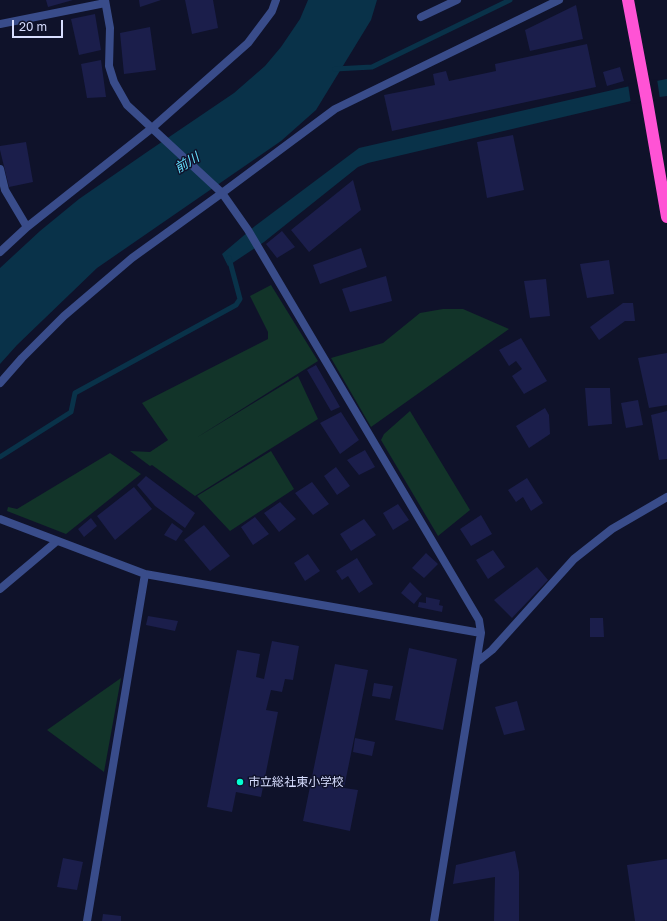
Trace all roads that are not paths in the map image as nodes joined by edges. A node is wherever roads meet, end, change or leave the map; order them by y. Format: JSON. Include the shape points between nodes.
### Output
{"nodes":[{"id":1,"x":276,"y":0,"type":"edge"},
{"id":2,"x":457,"y":0,"type":"edge"},
{"id":3,"x":559,"y":0,"type":"edge"},
{"id":4,"x":628,"y":0,"type":"edge"},
{"id":5,"x":105,"y":1,"type":"edge"},
{"id":6,"x":421,"y":17,"type":"dead end"},
{"id":7,"x":0,"y":24,"type":"edge"},
{"id":8,"x":152,"y":128,"type":"junction"},
{"id":9,"x":0,"y":169,"type":"edge"},
{"id":10,"x":220,"y":191,"type":"junction"},
{"id":11,"x":667,"y":216,"type":"edge"},
{"id":12,"x":27,"y":227,"type":"junction"},
{"id":13,"x":0,"y":252,"type":"edge"},
{"id":14,"x":0,"y":383,"type":"edge"},
{"id":15,"x":667,"y":497,"type":"edge"},
{"id":16,"x":0,"y":519,"type":"edge"},
{"id":17,"x":57,"y":540,"type":"junction"},
{"id":18,"x":145,"y":574,"type":"junction"},
{"id":19,"x":0,"y":589,"type":"edge"},
{"id":20,"x":481,"y":633,"type":"junction"},
{"id":21,"x":477,"y":662,"type":"junction"},
{"id":22,"x":87,"y":921,"type":"edge"},
{"id":23,"x":434,"y":921,"type":"edge"}],
"edges":[{"from":1,"to":8,"type":"street","via":[[272,11],[248,43]]},
{"from":2,"to":6,"type":"street"},
{"from":3,"to":10,"type":"street","via":[[335,109]]},
{"from":4,"to":11,"type":"highway"},
{"from":5,"to":7,"type":"street"},
{"from":5,"to":8,"type":"street","via":[[110,28],[109,66],[114,82],[127,106]]},
{"from":8,"to":10,"type":"street"},
{"from":8,"to":12,"type":"street"},
{"from":9,"to":12,"type":"street","via":[[5,190]]},
{"from":10,"to":14,"type":"street","via":[[120,268],[64,316]]},
{"from":10,"to":20,"type":"street","via":[[248,230],[479,620]]},
{"from":12,"to":13,"type":"street"},
{"from":15,"to":21,"type":"street","via":[[612,529],[574,559],[492,650]]},
{"from":16,"to":17,"type":"street"},
{"from":17,"to":18,"type":"street"},
{"from":17,"to":19,"type":"street"},
{"from":18,"to":20,"type":"street"},
{"from":18,"to":22,"type":"street"},
{"from":20,"to":21,"type":"street"},
{"from":21,"to":23,"type":"street"}]}
